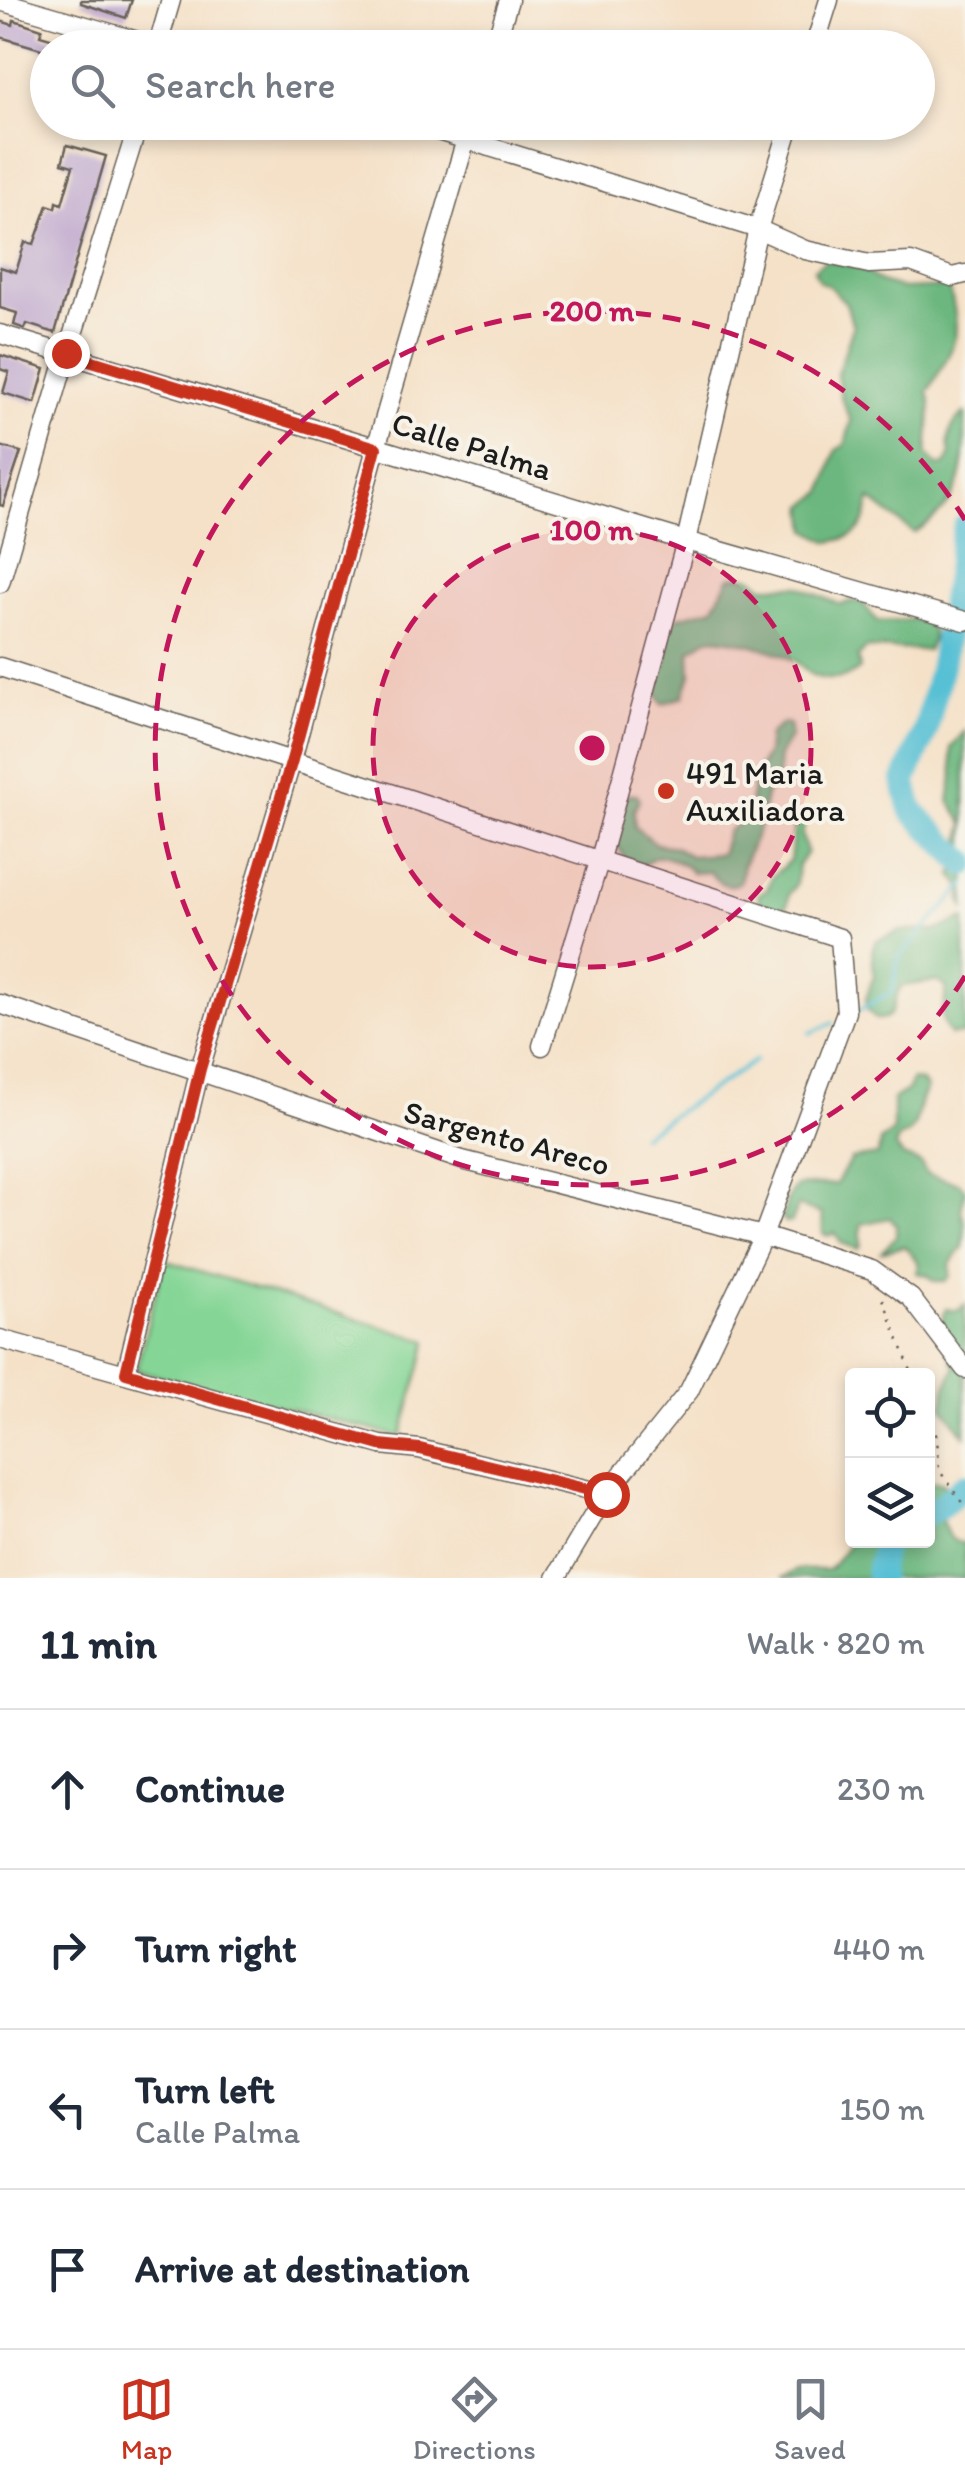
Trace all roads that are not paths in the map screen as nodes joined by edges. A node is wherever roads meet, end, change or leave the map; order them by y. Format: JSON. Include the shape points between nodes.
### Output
{"nodes":[{"id":1,"x":171,"y":0,"type":"edge"},
{"id":2,"x":509,"y":0,"type":"edge"},
{"id":3,"x":829,"y":0,"type":"edge"},
{"id":4,"x":0,"y":1,"type":"edge"},
{"id":5,"x":100,"y":30,"type":"edge"},
{"id":6,"x":163,"y":30,"type":"edge"},
{"id":7,"x":500,"y":30,"type":"edge"},
{"id":8,"x":820,"y":30,"type":"edge"},
{"id":9,"x":133,"y":140,"type":"edge"},
{"id":10,"x":465,"y":140,"type":"edge"},
{"id":11,"x":495,"y":140,"type":"edge"},
{"id":12,"x":785,"y":140,"type":"edge"},
{"id":13,"x":758,"y":228,"type":"junction"},
{"id":14,"x":965,"y":274,"type":"edge"},
{"id":15,"x":0,"y":334,"type":"edge"},
{"id":16,"x":66,"y":353,"type":"junction"},
{"id":17,"x":376,"y":448,"type":"junction"},
{"id":18,"x":686,"y":541,"type":"junction"},
{"id":19,"x":0,"y":583,"type":"edge"},
{"id":20,"x":965,"y":620,"type":"edge"},
{"id":21,"x":0,"y":667,"type":"edge"},
{"id":22,"x":292,"y":760,"type":"junction"},
{"id":23,"x":600,"y":859,"type":"junction"},
{"id":24,"x":0,"y":1004,"type":"edge"},
{"id":25,"x":542,"y":1046,"type":"dead end"},
{"id":26,"x":200,"y":1069,"type":"junction"},
{"id":27,"x":763,"y":1236,"type":"junction"},
{"id":28,"x":0,"y":1339,"type":"edge"},
{"id":29,"x":965,"y":1369,"type":"edge"},
{"id":30,"x":126,"y":1373,"type":"junction"},
{"id":31,"x":606,"y":1494,"type":"junction"},
{"id":32,"x":556,"y":1578,"type":"edge"}],
"edges":[{"from":1,"to":6,"type":"street"},
{"from":2,"to":7,"type":"street"},
{"from":3,"to":8,"type":"street"},
{"from":4,"to":5,"type":"street"},
{"from":9,"to":16,"type":"street"},
{"from":10,"to":17,"type":"street"},
{"from":11,"to":13,"type":"street"},
{"from":12,"to":13,"type":"street"},
{"from":13,"to":14,"type":"street","via":[[805,250]]},
{"from":13,"to":18,"type":"street"},
{"from":15,"to":16,"type":"street","name":"Calle Palma"},
{"from":16,"to":17,"type":"street","name":"Calle Palma"},
{"from":16,"to":19,"type":"street"},
{"from":17,"to":18,"type":"street","name":"Calle Palma"},
{"from":17,"to":22,"type":"street"},
{"from":18,"to":20,"type":"street","name":"Calle Palma"},
{"from":18,"to":23,"type":"street"},
{"from":21,"to":22,"type":"street"},
{"from":22,"to":23,"type":"street"},
{"from":22,"to":26,"type":"street"},
{"from":23,"to":25,"type":"street"},
{"from":23,"to":27,"type":"street","via":[[840,938],[846,1012]]},
{"from":24,"to":26,"type":"street","name":"Sargento Areco"},
{"from":26,"to":27,"type":"street","name":"Sargento Areco","via":[[462,1160]]},
{"from":26,"to":30,"type":"street"},
{"from":27,"to":29,"type":"street","name":"Sargento Areco","via":[[872,1270],[911,1298]]},
{"from":27,"to":31,"type":"street","via":[[689,1391]]},
{"from":28,"to":30,"type":"street"},
{"from":30,"to":31,"type":"street","via":[[380,1445]]},
{"from":31,"to":32,"type":"street"}]}
